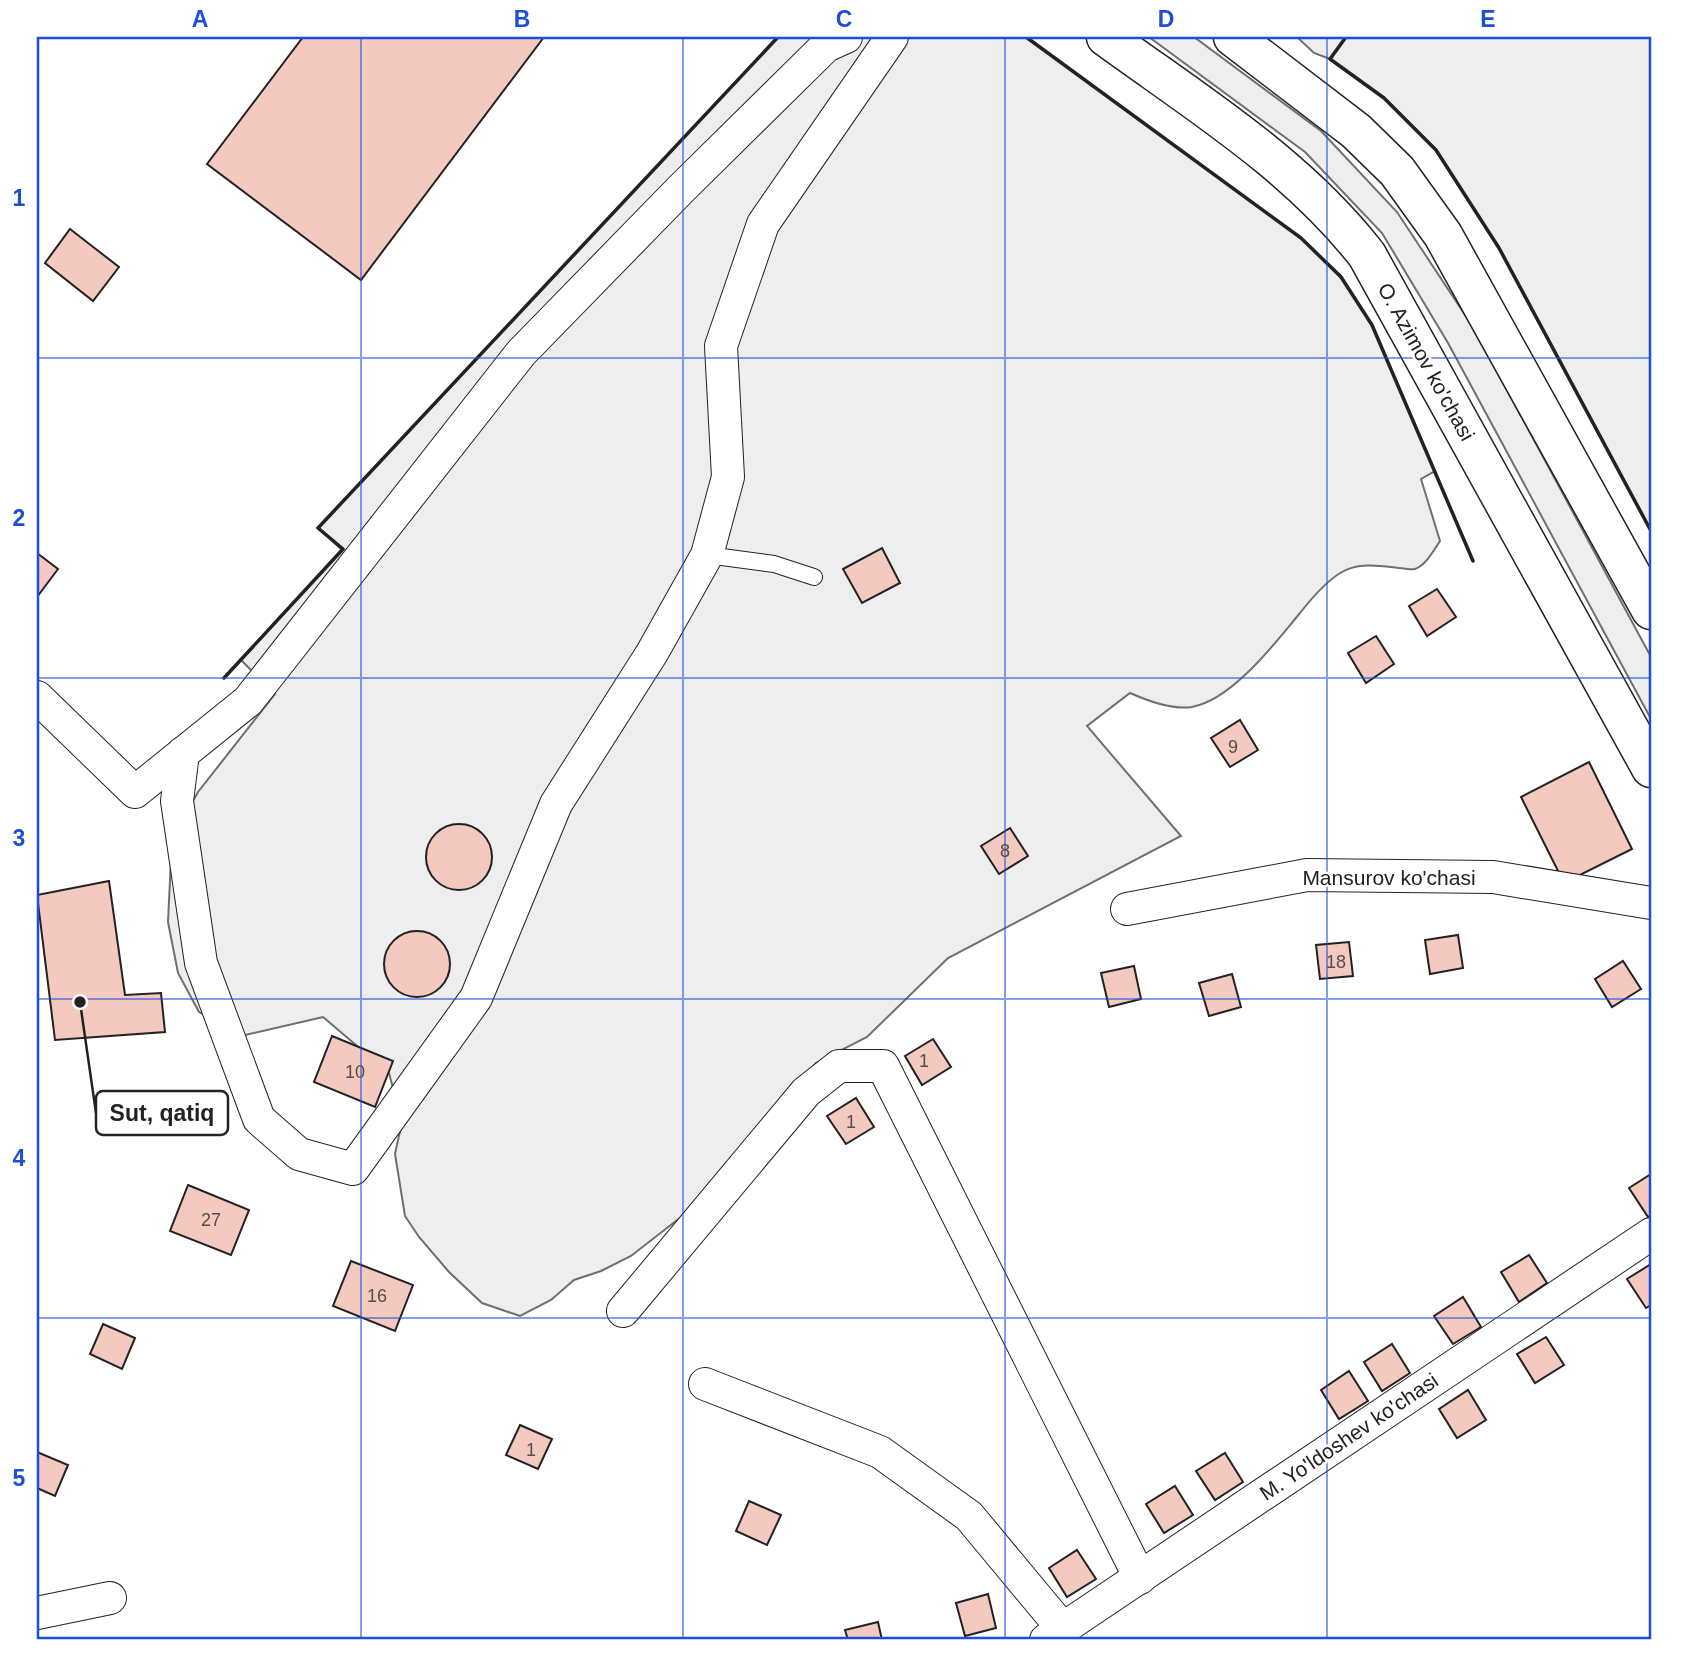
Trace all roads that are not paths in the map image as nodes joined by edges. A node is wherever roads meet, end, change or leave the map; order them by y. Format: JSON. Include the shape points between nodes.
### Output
{"nodes":[{"id":1,"x":846,"y":37,"type":"edge"},
{"id":2,"x":892,"y":37,"type":"edge"},
{"id":3,"x":1106,"y":37,"type":"edge"},
{"id":4,"x":1233,"y":37,"type":"edge"},
{"id":5,"x":707,"y":555,"type":"junction"},
{"id":6,"x":814,"y":577,"type":"dead end"},
{"id":7,"x":1651,"y":610,"type":"edge"},
{"id":8,"x":37,"y":697,"type":"edge"},
{"id":9,"x":183,"y":753,"type":"junction"},
{"id":10,"x":1651,"y":768,"type":"edge"},
{"id":11,"x":1651,"y":902,"type":"edge"},
{"id":12,"x":1127,"y":909,"type":"dead end"},
{"id":13,"x":1651,"y":1234,"type":"edge"},
{"id":14,"x":623,"y":1311,"type":"dead end"},
{"id":15,"x":705,"y":1384,"type":"dead end"},
{"id":16,"x":1140,"y":1578,"type":"junction"},
{"id":17,"x":110,"y":1598,"type":"dead end"},
{"id":18,"x":37,"y":1613,"type":"edge"},
{"id":19,"x":1055,"y":1634,"type":"edge"}],
"edges":[{"from":1,"to":9,"type":"street","via":[[825,46],[521,353],[248,701]]},
{"from":2,"to":5,"type":"street","via":[[763,224],[721,346],[728,477]]},
{"from":3,"to":10,"type":"main road","name":"O. Azimov ko'chasi","via":[[1285,168],[1342,223],[1367,255]]},
{"from":4,"to":7,"type":"main road","via":[[1356,131],[1397,171],[1443,235]]},
{"from":5,"to":6,"type":"lane","via":[[775,564]]},
{"from":5,"to":9,"type":"street","via":[[652,653],[556,804],[476,998],[353,1169],[299,1154],[260,1119],[201,963],[177,801]]},
{"from":8,"to":9,"type":"street","via":[[135,792]]},
{"from":11,"to":12,"type":"street","name":"Mansurov ko'chasi","via":[[1493,877],[1307,875]]},
{"from":13,"to":16,"type":"street","name":"M. Yo'ldoshev ko'chasi"},
{"from":14,"to":16,"type":"street","via":[[806,1092],[839,1066],[883,1066]]},
{"from":15,"to":19,"type":"street","via":[[880,1452],[969,1516]]},
{"from":16,"to":19,"type":"street","name":"M. Yo'ldoshev ko'chasi"},
{"from":17,"to":18,"type":"street"}]}
